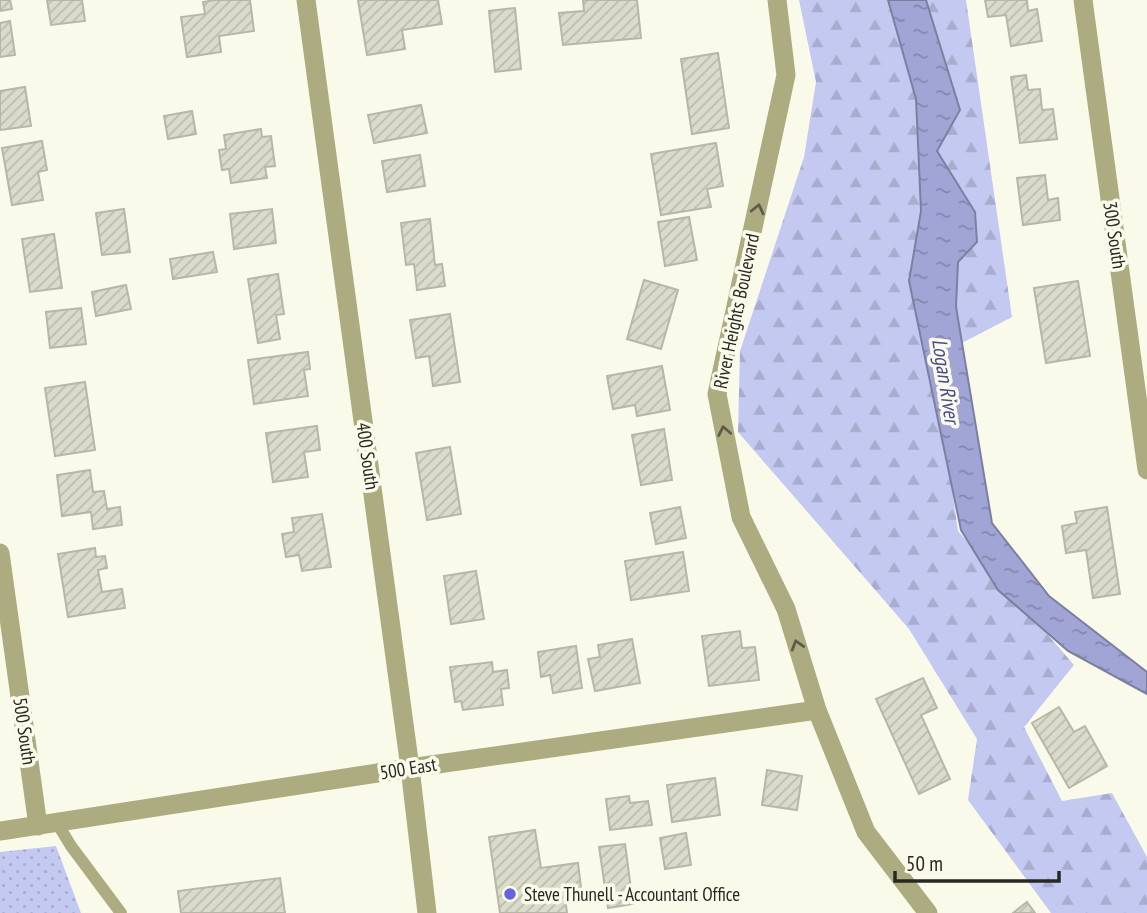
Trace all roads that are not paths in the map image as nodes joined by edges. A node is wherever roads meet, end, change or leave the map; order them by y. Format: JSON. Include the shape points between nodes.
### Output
{"nodes":[{"id":1,"x":306,"y":0,"type":"edge"},
{"id":2,"x":777,"y":0,"type":"edge"},
{"id":3,"x":1083,"y":0,"type":"edge"},
{"id":4,"x":1147,"y":470,"type":"edge"},
{"id":5,"x":0,"y":553,"type":"edge"},
{"id":6,"x":817,"y":710,"type":"junction"},
{"id":7,"x":410,"y":768,"type":"junction"},
{"id":8,"x":48,"y":824,"type":"junction"},
{"id":9,"x":0,"y":831,"type":"edge"},
{"id":10,"x":121,"y":913,"type":"edge"},
{"id":11,"x":427,"y":913,"type":"edge"},
{"id":12,"x":928,"y":913,"type":"edge"}],
"edges":[{"from":1,"to":7,"type":"street","name":"400 South"},
{"from":6,"to":2,"type":"street","name":"River Heights Boulevard","one_way":true,"via":[[786,609],[741,517],[717,394],[786,75]]},
{"from":3,"to":4,"type":"street","name":"300 South"},
{"from":5,"to":8,"type":"street","name":"500 South"},
{"from":6,"to":7,"type":"street","name":"500 East"},
{"from":6,"to":12,"type":"street","name":"River Heights Boulevard","via":[[866,832]]},
{"from":7,"to":8,"type":"street","name":"500 East"},
{"from":7,"to":11,"type":"street","name":"400 South"},
{"from":8,"to":9,"type":"street","name":"500 East"},
{"from":8,"to":10,"type":"lane","via":[[71,846]]}]}
